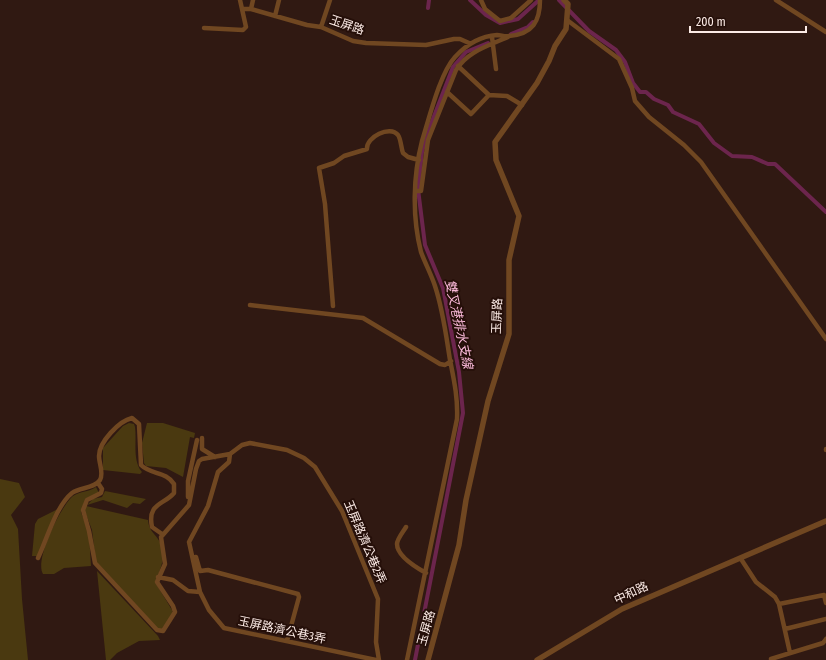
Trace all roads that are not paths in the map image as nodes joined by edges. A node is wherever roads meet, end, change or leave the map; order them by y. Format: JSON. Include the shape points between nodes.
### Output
{"nodes":[{"id":1,"x":240,"y":0,"type":"edge"},
{"id":2,"x":253,"y":0,"type":"edge"},
{"id":3,"x":279,"y":0,"type":"edge"},
{"id":4,"x":330,"y":0,"type":"edge"},
{"id":5,"x":532,"y":0,"type":"edge"},
{"id":6,"x":540,"y":0,"type":"edge"},
{"id":7,"x":776,"y":0,"type":"edge"},
{"id":8,"x":482,"y":1,"type":"edge"},
{"id":9,"x":566,"y":2,"type":"edge"},
{"id":10,"x":243,"y":9,"type":"junction"},
{"id":11,"x":251,"y":9,"type":"junction"},
{"id":12,"x":275,"y":16,"type":"junction"},
{"id":13,"x":567,"y":20,"type":"junction"},
{"id":14,"x":321,"y":27,"type":"junction"},
{"id":15,"x":204,"y":28,"type":"dead end"},
{"id":16,"x":826,"y":32,"type":"edge"},
{"id":17,"x":492,"y":36,"type":"junction"},
{"id":18,"x":509,"y":36,"type":"junction"},
{"id":19,"x":469,"y":43,"type":"junction"},
{"id":20,"x":493,"y":44,"type":"junction"},
{"id":21,"x":458,"y":66,"type":"junction"},
{"id":22,"x":496,"y":69,"type":"dead end"},
{"id":23,"x":447,"y":92,"type":"junction"},
{"id":24,"x":488,"y":95,"type":"junction"},
{"id":25,"x":522,"y":105,"type":"junction"},
{"id":26,"x":419,"y":160,"type":"junction"},
{"id":27,"x":415,"y":191,"type":"junction"},
{"id":28,"x":250,"y":306,"type":"dead end"},
{"id":29,"x":333,"y":306,"type":"dead end"},
{"id":30,"x":826,"y":339,"type":"edge"},
{"id":31,"x":450,"y":361,"type":"junction"},
{"id":32,"x":230,"y":454,"type":"junction"},
{"id":33,"x":215,"y":457,"type":"junction"},
{"id":34,"x":98,"y":483,"type":"junction"},
{"id":35,"x":184,"y":512,"type":"junction"},
{"id":36,"x":826,"y":521,"type":"edge"},
{"id":37,"x":406,"y":527,"type":"dead end"},
{"id":38,"x":162,"y":534,"type":"junction"},
{"id":39,"x":38,"y":558,"type":"dead end"},
{"id":40,"x":193,"y":558,"type":"junction"},
{"id":41,"x":741,"y":558,"type":"junction"},
{"id":42,"x":426,"y":572,"type":"junction"},
{"id":43,"x":158,"y":577,"type":"junction"},
{"id":44,"x":200,"y":592,"type":"junction"},
{"id":45,"x":826,"y":602,"type":"edge"},
{"id":46,"x":779,"y":604,"type":"junction"},
{"id":47,"x":826,"y":619,"type":"edge"},
{"id":48,"x":785,"y":629,"type":"junction"},
{"id":49,"x":287,"y":641,"type":"junction"},
{"id":50,"x":825,"y":642,"type":"edge"},
{"id":51,"x":790,"y":653,"type":"junction"},
{"id":52,"x":772,"y":659,"type":"dead end"},
{"id":53,"x":378,"y":660,"type":"edge"},
{"id":54,"x":407,"y":660,"type":"edge"},
{"id":55,"x":428,"y":660,"type":"edge"},
{"id":56,"x":537,"y":660,"type":"edge"}],
"edges":[{"from":1,"to":10,"type":"street"},
{"from":2,"to":11,"type":"street"},
{"from":3,"to":12,"type":"street"},
{"from":4,"to":14,"type":"street"},
{"from":5,"to":8,"type":"street","via":[[512,17],[500,21],[494,18]]},
{"from":6,"to":18,"type":"street","name":"玉屏路","via":[[540,13],[533,27]]},
{"from":7,"to":16,"type":"street"},
{"from":9,"to":13,"type":"street","name":"玉屏路"},
{"from":10,"to":11,"type":"street","name":"玉屏路"},
{"from":10,"to":15,"type":"street","via":[[246,27],[243,30]]},
{"from":11,"to":12,"type":"street","name":"玉屏路"},
{"from":12,"to":14,"type":"street","name":"玉屏路"},
{"from":13,"to":25,"type":"street","name":"玉屏路","via":[[566,28],[538,84]]},
{"from":13,"to":30,"type":"street","via":[[619,59],[635,101],[649,117],[701,162]]},
{"from":14,"to":19,"type":"street","name":"玉屏路","via":[[353,41],[366,43],[426,45],[454,39]]},
{"from":17,"to":18,"type":"street","name":"玉屏路"},
{"from":17,"to":19,"type":"street","name":"玉屏路"},
{"from":17,"to":20,"type":"street"},
{"from":18,"to":20,"type":"street"},
{"from":19,"to":26,"type":"street","name":"玉屏路","via":[[444,73],[422,142]]},
{"from":20,"to":21,"type":"street","via":[[469,55]]},
{"from":20,"to":22,"type":"street"},
{"from":21,"to":23,"type":"street"},
{"from":21,"to":24,"type":"street"},
{"from":23,"to":24,"type":"street","via":[[470,114]]},
{"from":23,"to":27,"type":"street","via":[[428,140],[421,191]]},
{"from":24,"to":25,"type":"street","via":[[507,96]]},
{"from":25,"to":55,"type":"street","name":"玉屏路","via":[[495,142],[494,150],[519,216],[508,265],[509,334],[488,401],[466,500],[459,545]]},
{"from":26,"to":27,"type":"street","name":"玉屏路"},
{"from":26,"to":29,"type":"street","via":[[403,153],[399,136],[388,131],[368,140],[367,148],[319,168],[325,204]]},
{"from":27,"to":31,"type":"street","name":"玉屏路","via":[[418,234],[443,318]]},
{"from":28,"to":31,"type":"street","via":[[363,318],[440,364],[445,365]]},
{"from":31,"to":42,"type":"street","name":"玉屏路","via":[[458,400],[458,419]]},
{"from":32,"to":33,"type":"street","name":"玉屏路濟公巷2弄"},
{"from":32,"to":40,"type":"street","name":"玉屏路濟公巷3弄","via":[[229,462],[218,472],[208,506],[189,542]]},
{"from":32,"to":53,"type":"street","name":"玉屏路濟公巷2弄","via":[[242,445],[250,443],[287,450],[315,467],[345,516],[378,599]]},
{"from":33,"to":35,"type":"street","name":"玉屏路濟公巷2弄","via":[[205,457],[199,461],[194,475],[191,500]]},
{"from":33,"to":35,"type":"street","via":[[202,449],[199,439],[188,481],[188,502]]},
{"from":34,"to":38,"type":"street","via":[[102,474],[100,451],[104,442],[123,422],[135,419],[139,424],[141,466],[167,476],[174,484],[174,493],[159,502],[151,518],[152,527]]},
{"from":34,"to":39,"type":"street","via":[[69,496],[60,509]]},
{"from":34,"to":43,"type":"street","via":[[102,489],[101,493],[87,500],[82,510],[90,531],[95,563],[160,631],[175,612],[157,582]]},
{"from":35,"to":38,"type":"street","name":"玉屏路濟公巷2弄"},
{"from":36,"to":41,"type":"street","name":"中和路"},
{"from":37,"to":42,"type":"street","via":[[397,546],[409,562]]},
{"from":38,"to":43,"type":"street","via":[[165,564]]},
{"from":40,"to":44,"type":"street","name":"玉屏路濟公巷3弄"},
{"from":40,"to":49,"type":"street","via":[[196,557],[200,571],[208,570],[298,594]]},
{"from":41,"to":46,"type":"street","via":[[756,582],[775,597]]},
{"from":41,"to":56,"type":"street","name":"中和路","via":[[622,609]]},
{"from":42,"to":54,"type":"street","name":"玉屏路"},
{"from":43,"to":44,"type":"street","via":[[173,580],[188,591]]},
{"from":44,"to":49,"type":"street","name":"玉屏路濟公巷3弄","via":[[209,610],[224,628]]},
{"from":45,"to":46,"type":"street","via":[[824,595]]},
{"from":46,"to":48,"type":"street"},
{"from":47,"to":48,"type":"street"},
{"from":48,"to":51,"type":"street"},
{"from":49,"to":53,"type":"street","name":"玉屏路濟公巷3弄"},
{"from":50,"to":51,"type":"street"},
{"from":51,"to":52,"type":"street"}]}
